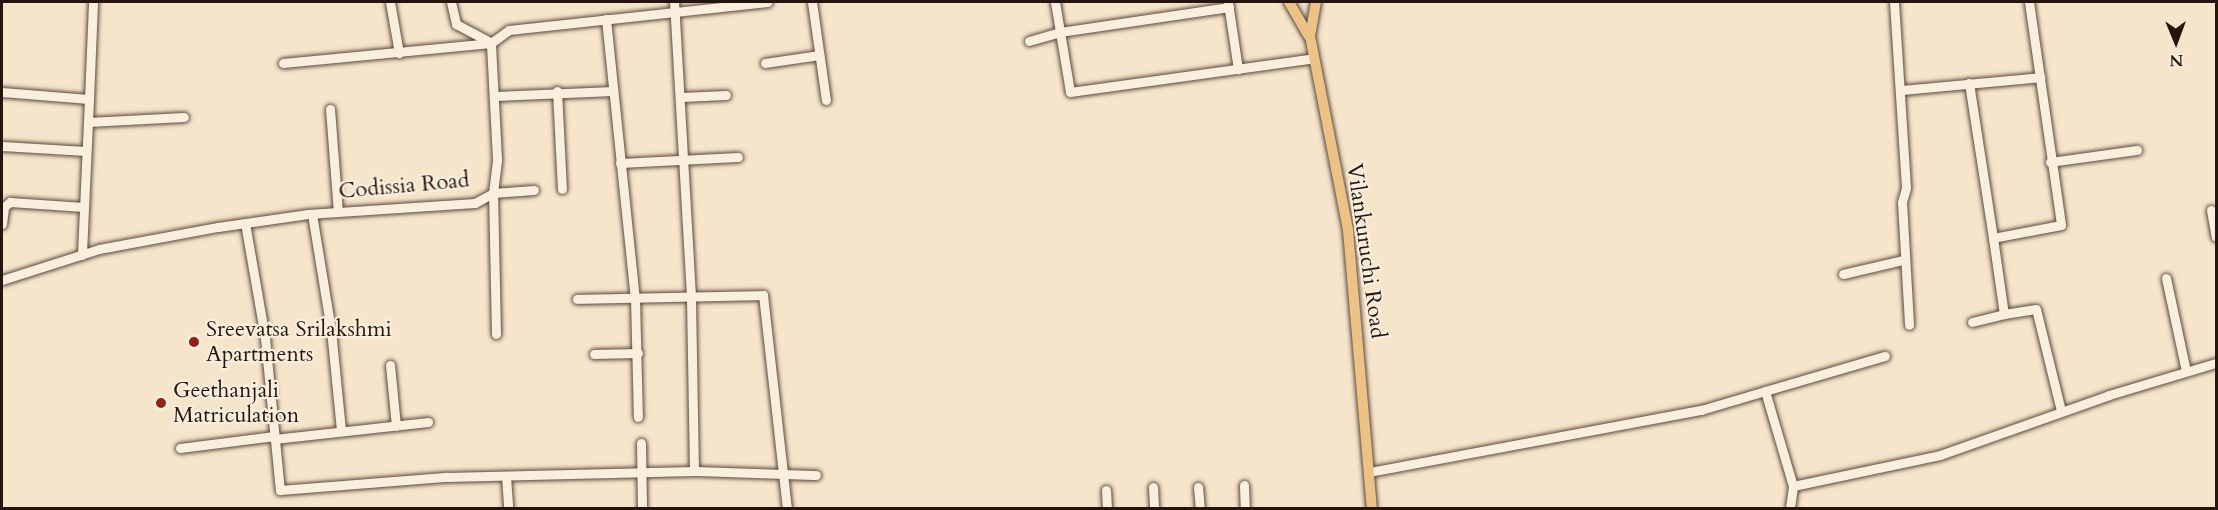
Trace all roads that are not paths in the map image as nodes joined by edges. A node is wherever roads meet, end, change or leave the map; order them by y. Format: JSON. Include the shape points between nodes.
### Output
{"nodes":[{"id":1,"x":93,"y":2,"type":"edge"},
{"id":2,"x":390,"y":2,"type":"edge"},
{"id":3,"x":451,"y":2,"type":"edge"},
{"id":4,"x":760,"y":2,"type":"edge"},
{"id":5,"x":812,"y":2,"type":"edge"},
{"id":6,"x":1055,"y":2,"type":"edge"},
{"id":7,"x":1289,"y":2,"type":"edge"},
{"id":8,"x":1316,"y":2,"type":"edge"},
{"id":9,"x":1894,"y":2,"type":"edge"},
{"id":10,"x":2029,"y":2,"type":"edge"},
{"id":11,"x":1228,"y":4,"type":"edge"},
{"id":12,"x":675,"y":6,"type":"edge"},
{"id":13,"x":606,"y":19,"type":"junction"},
{"id":14,"x":1060,"y":32,"type":"junction"},
{"id":15,"x":1310,"y":36,"type":"junction"},
{"id":16,"x":1029,"y":41,"type":"dead end"},
{"id":17,"x":491,"y":43,"type":"junction"},
{"id":18,"x":399,"y":53,"type":"junction"},
{"id":19,"x":819,"y":55,"type":"junction"},
{"id":20,"x":1314,"y":58,"type":"junction"},
{"id":21,"x":283,"y":63,"type":"dead end"},
{"id":22,"x":765,"y":63,"type":"dead end"},
{"id":23,"x":1238,"y":69,"type":"junction"},
{"id":24,"x":2040,"y":77,"type":"junction"},
{"id":25,"x":1969,"y":83,"type":"junction"},
{"id":26,"x":1901,"y":90,"type":"junction"},
{"id":27,"x":557,"y":91,"type":"junction"},
{"id":28,"x":613,"y":91,"type":"junction"},
{"id":29,"x":2,"y":92,"type":"edge"},
{"id":30,"x":726,"y":95,"type":"dead end"},
{"id":31,"x":494,"y":96,"type":"junction"},
{"id":32,"x":681,"y":97,"type":"junction"},
{"id":33,"x":89,"y":99,"type":"junction"},
{"id":34,"x":826,"y":100,"type":"dead end"},
{"id":35,"x":330,"y":109,"type":"dead end"},
{"id":36,"x":184,"y":117,"type":"dead end"},
{"id":37,"x":88,"y":122,"type":"junction"},
{"id":38,"x":2,"y":146,"type":"edge"},
{"id":39,"x":2137,"y":150,"type":"dead end"},
{"id":40,"x":86,"y":151,"type":"junction"},
{"id":41,"x":738,"y":157,"type":"dead end"},
{"id":42,"x":684,"y":158,"type":"junction"},
{"id":43,"x":2050,"y":162,"type":"junction"},
{"id":44,"x":620,"y":163,"type":"junction"},
{"id":45,"x":562,"y":189,"type":"dead end"},
{"id":46,"x":534,"y":190,"type":"dead end"},
{"id":47,"x":493,"y":193,"type":"junction"},
{"id":48,"x":84,"y":207,"type":"junction"},
{"id":49,"x":2211,"y":210,"type":"dead end"},
{"id":50,"x":339,"y":212,"type":"junction"},
{"id":51,"x":312,"y":214,"type":"junction"},
{"id":52,"x":245,"y":223,"type":"junction"},
{"id":53,"x":2,"y":224,"type":"edge"},
{"id":54,"x":2217,"y":237,"type":"edge"},
{"id":55,"x":1993,"y":238,"type":"junction"},
{"id":56,"x":82,"y":255,"type":"junction"},
{"id":57,"x":1903,"y":260,"type":"junction"},
{"id":58,"x":1843,"y":274,"type":"dead end"},
{"id":59,"x":2166,"y":279,"type":"dead end"},
{"id":60,"x":2,"y":280,"type":"edge"},
{"id":61,"x":690,"y":296,"type":"junction"},
{"id":62,"x":577,"y":298,"type":"dead end"},
{"id":63,"x":635,"y":298,"type":"junction"},
{"id":64,"x":2004,"y":314,"type":"junction"},
{"id":65,"x":1972,"y":322,"type":"dead end"},
{"id":66,"x":1909,"y":325,"type":"dead end"},
{"id":67,"x":496,"y":334,"type":"dead end"},
{"id":68,"x":638,"y":353,"type":"junction"},
{"id":69,"x":594,"y":354,"type":"dead end"},
{"id":70,"x":1885,"y":356,"type":"dead end"},
{"id":71,"x":2217,"y":363,"type":"edge"},
{"id":72,"x":390,"y":365,"type":"dead end"},
{"id":73,"x":2186,"y":371,"type":"junction"},
{"id":74,"x":1765,"y":392,"type":"junction"},
{"id":75,"x":2061,"y":411,"type":"junction"},
{"id":76,"x":638,"y":417,"type":"dead end"},
{"id":77,"x":428,"y":422,"type":"dead end"},
{"id":78,"x":396,"y":426,"type":"junction"},
{"id":79,"x":341,"y":431,"type":"junction"},
{"id":80,"x":274,"y":437,"type":"junction"},
{"id":81,"x":641,"y":443,"type":"dead end"},
{"id":82,"x":180,"y":448,"type":"dead end"},
{"id":83,"x":694,"y":471,"type":"junction"},
{"id":84,"x":641,"y":472,"type":"junction"},
{"id":85,"x":1370,"y":472,"type":"junction"},
{"id":86,"x":783,"y":474,"type":"junction"},
{"id":87,"x":816,"y":475,"type":"dead end"},
{"id":88,"x":506,"y":476,"type":"junction"},
{"id":89,"x":1244,"y":485,"type":"dead end"},
{"id":90,"x":1792,"y":486,"type":"junction"},
{"id":91,"x":1153,"y":487,"type":"dead end"},
{"id":92,"x":1198,"y":487,"type":"dead end"},
{"id":93,"x":1106,"y":490,"type":"dead end"},
{"id":94,"x":508,"y":508,"type":"edge"},
{"id":95,"x":642,"y":508,"type":"edge"},
{"id":96,"x":787,"y":508,"type":"edge"},
{"id":97,"x":1107,"y":508,"type":"edge"},
{"id":98,"x":1154,"y":508,"type":"edge"},
{"id":99,"x":1200,"y":508,"type":"edge"},
{"id":100,"x":1245,"y":508,"type":"edge"},
{"id":101,"x":1372,"y":508,"type":"edge"},
{"id":102,"x":1790,"y":508,"type":"edge"}],
"edges":[{"from":1,"to":33,"type":"street"},
{"from":2,"to":18,"type":"street"},
{"from":3,"to":17,"type":"street","via":[[456,24]]},
{"from":4,"to":12,"type":"street"},
{"from":5,"to":19,"type":"street"},
{"from":6,"to":14,"type":"street"},
{"from":7,"to":15,"type":"main road"},
{"from":8,"to":15,"type":"main road","name":"Vilankuruchi Road"},
{"from":9,"to":26,"type":"street"},
{"from":10,"to":24,"type":"street"},
{"from":11,"to":14,"type":"street"},
{"from":11,"to":23,"type":"street"},
{"from":12,"to":13,"type":"street"},
{"from":12,"to":32,"type":"street"},
{"from":13,"to":17,"type":"street","via":[[509,30]]},
{"from":13,"to":28,"type":"street"},
{"from":14,"to":16,"type":"street"},
{"from":14,"to":23,"type":"street","via":[[1070,92]]},
{"from":15,"to":20,"type":"main road","name":"Vilankuruchi Road"},
{"from":17,"to":18,"type":"street"},
{"from":17,"to":31,"type":"street","name":"Codissia Road"},
{"from":18,"to":21,"type":"street"},
{"from":19,"to":22,"type":"street"},
{"from":19,"to":34,"type":"street"},
{"from":20,"to":23,"type":"street"},
{"from":20,"to":85,"type":"main road","name":"Vilankuruchi Road","via":[[1348,230]]},
{"from":24,"to":25,"type":"street"},
{"from":24,"to":43,"type":"street"},
{"from":25,"to":26,"type":"street"},
{"from":25,"to":55,"type":"street"},
{"from":26,"to":57,"type":"street","via":[[1906,188],[1902,202]]},
{"from":27,"to":28,"type":"street"},
{"from":27,"to":31,"type":"street"},
{"from":27,"to":45,"type":"street"},
{"from":28,"to":44,"type":"street"},
{"from":29,"to":33,"type":"street"},
{"from":30,"to":32,"type":"street"},
{"from":31,"to":47,"type":"street","name":"Codissia Road"},
{"from":32,"to":42,"type":"street"},
{"from":33,"to":37,"type":"street"},
{"from":35,"to":50,"type":"street"},
{"from":36,"to":37,"type":"street"},
{"from":37,"to":40,"type":"street"},
{"from":38,"to":40,"type":"street"},
{"from":39,"to":43,"type":"street"},
{"from":40,"to":48,"type":"street"},
{"from":41,"to":42,"type":"street"},
{"from":42,"to":44,"type":"street"},
{"from":42,"to":61,"type":"street"},
{"from":43,"to":55,"type":"street","via":[[2061,225]]},
{"from":44,"to":63,"type":"street"},
{"from":46,"to":47,"type":"street"},
{"from":47,"to":50,"type":"street","name":"Codissia Road","via":[[475,203]]},
{"from":47,"to":67,"type":"street"},
{"from":48,"to":53,"type":"street","via":[[10,202],[4,207]]},
{"from":48,"to":56,"type":"street"},
{"from":49,"to":54,"type":"street"},
{"from":50,"to":51,"type":"street","name":"Codissia Road"},
{"from":51,"to":52,"type":"street","name":"Codissia Road"},
{"from":51,"to":79,"type":"street","via":[[331,330]]},
{"from":52,"to":56,"type":"street","name":"Codissia Road"},
{"from":52,"to":80,"type":"street","via":[[265,338]]},
{"from":55,"to":64,"type":"street"},
{"from":56,"to":60,"type":"street","name":"Codissia Road"},
{"from":57,"to":58,"type":"street"},
{"from":57,"to":66,"type":"street"},
{"from":59,"to":73,"type":"street"},
{"from":61,"to":63,"type":"street"},
{"from":61,"to":83,"type":"street"},
{"from":61,"to":86,"type":"street","via":[[764,295]]},
{"from":62,"to":63,"type":"street"},
{"from":63,"to":68,"type":"street"},
{"from":64,"to":65,"type":"street"},
{"from":64,"to":75,"type":"street","via":[[2036,309]]},
{"from":68,"to":69,"type":"street"},
{"from":68,"to":76,"type":"street"},
{"from":70,"to":74,"type":"street"},
{"from":71,"to":73,"type":"street"},
{"from":72,"to":78,"type":"street"},
{"from":73,"to":75,"type":"street"},
{"from":74,"to":85,"type":"street","via":[[1701,410]]},
{"from":74,"to":90,"type":"street"},
{"from":75,"to":90,"type":"street","via":[[1940,455]]},
{"from":77,"to":78,"type":"street"},
{"from":78,"to":79,"type":"street"},
{"from":79,"to":80,"type":"street"},
{"from":80,"to":82,"type":"street"},
{"from":80,"to":88,"type":"street","via":[[280,490]]},
{"from":81,"to":84,"type":"street"},
{"from":83,"to":84,"type":"street"},
{"from":83,"to":86,"type":"street"},
{"from":84,"to":88,"type":"street"},
{"from":84,"to":95,"type":"street"},
{"from":85,"to":101,"type":"main road","name":"Vilankuruchi Road"},
{"from":86,"to":87,"type":"street"},
{"from":86,"to":96,"type":"street"},
{"from":88,"to":94,"type":"street"},
{"from":89,"to":100,"type":"street"},
{"from":90,"to":102,"type":"street"},
{"from":91,"to":98,"type":"street"},
{"from":92,"to":99,"type":"street"},
{"from":93,"to":97,"type":"street"}]}
